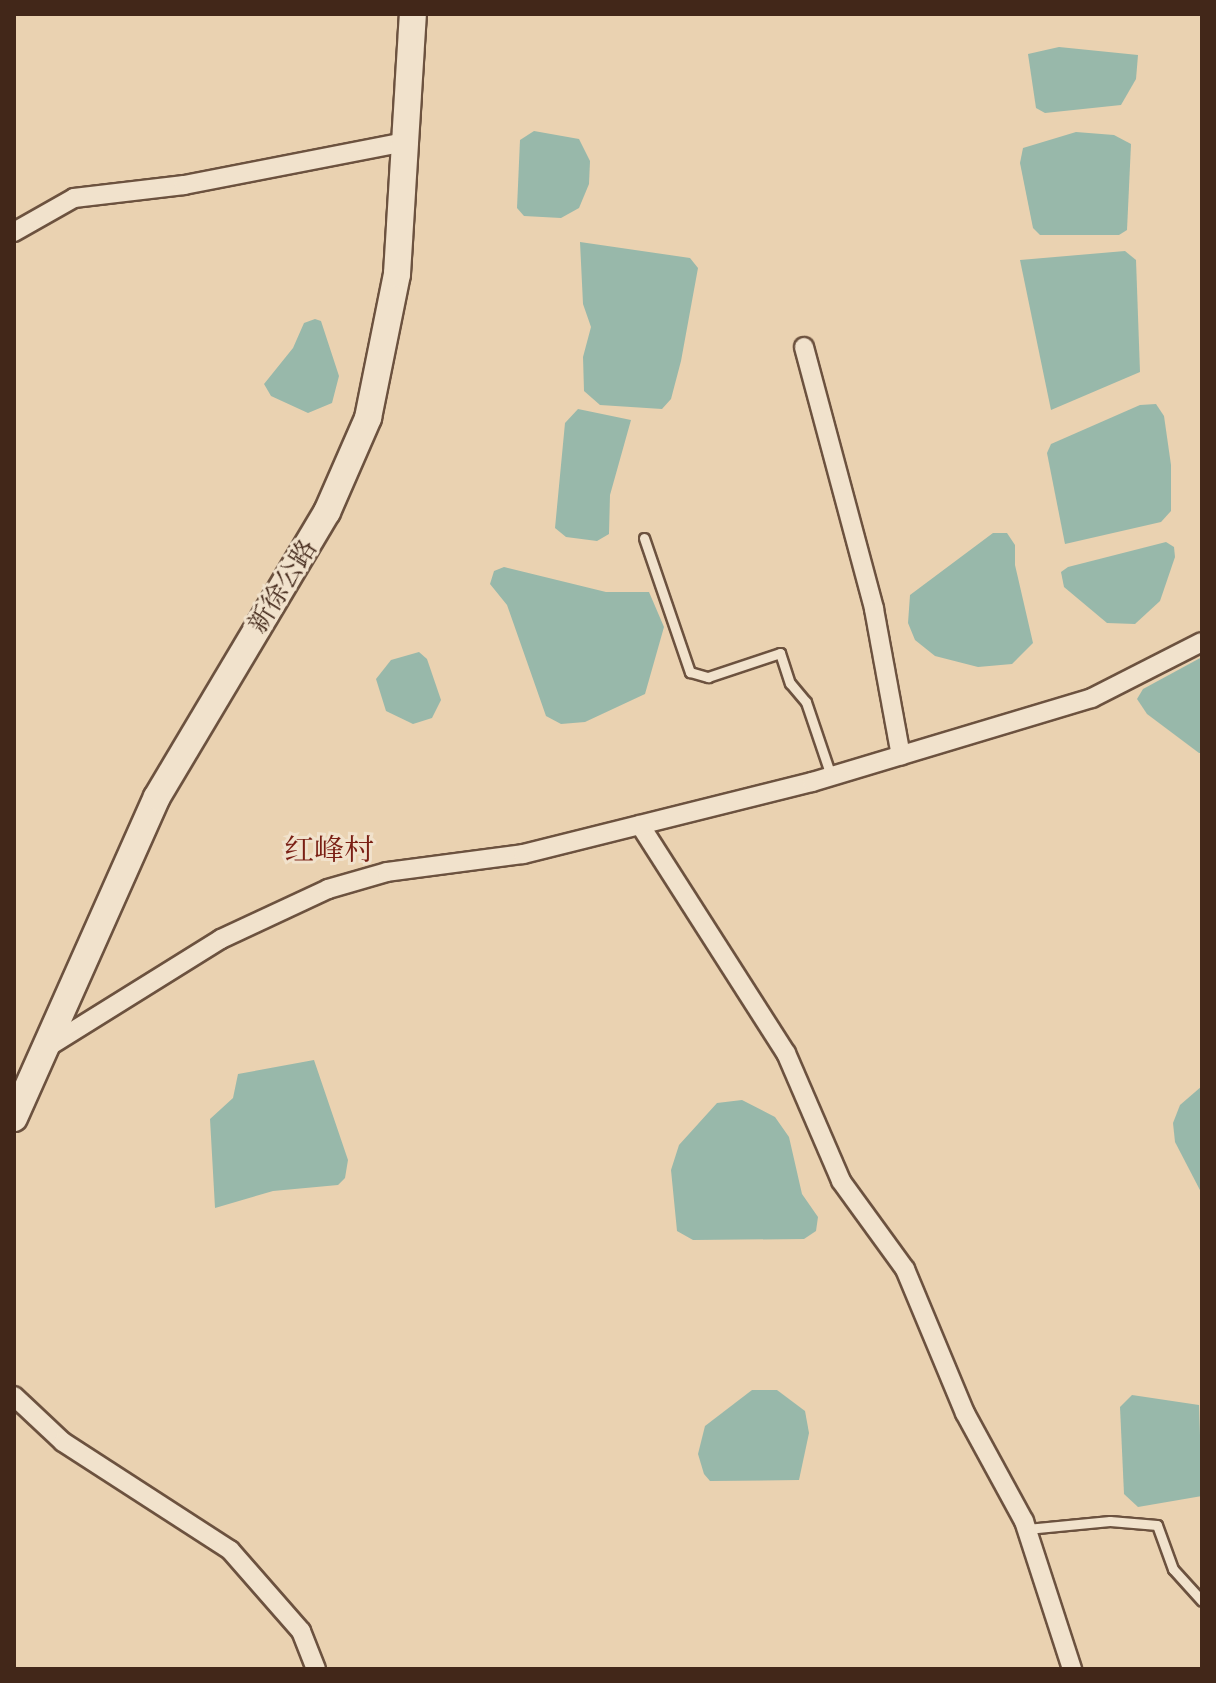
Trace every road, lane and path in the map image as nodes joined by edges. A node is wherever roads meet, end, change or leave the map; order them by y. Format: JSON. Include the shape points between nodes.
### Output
{"nodes":[{"id":1,"x":413,"y":14,"type":"edge"},
{"id":2,"x":406,"y":142,"type":"junction"},
{"id":3,"x":14,"y":232,"type":"edge"},
{"id":4,"x":804,"y":347,"type":"dead end"},
{"id":5,"x":644,"y":538,"type":"dead end"},
{"id":6,"x":1202,"y":642,"type":"edge"},
{"id":7,"x":901,"y":756,"type":"junction"},
{"id":8,"x":831,"y":776,"type":"junction"},
{"id":9,"x":640,"y":825,"type":"junction"},
{"id":10,"x":43,"y":1050,"type":"junction"},
{"id":11,"x":14,"y":1118,"type":"edge"},
{"id":12,"x":14,"y":1396,"type":"edge"},
{"id":13,"x":1027,"y":1529,"type":"junction"},
{"id":14,"x":1202,"y":1601,"type":"edge"},
{"id":15,"x":316,"y":1669,"type":"edge"},
{"id":16,"x":1072,"y":1669,"type":"edge"}],
"edges":[{"from":1,"to":2,"type":"main road","name":"新徐公路"},
{"from":2,"to":3,"type":"street","via":[[184,185],[74,198]]},
{"from":2,"to":10,"type":"main road","name":"新徐公路","via":[[391,313],[378,387],[357,448],[327,512],[157,797]]},
{"from":4,"to":7,"type":"street","via":[[874,609]]},
{"from":5,"to":8,"type":"lane","via":[[690,672],[708,677],[780,653],[790,683],[806,702]]},
{"from":6,"to":7,"type":"street","via":[[1092,698]]},
{"from":7,"to":8,"type":"street"},
{"from":8,"to":9,"type":"street"},
{"from":9,"to":10,"type":"street","via":[[523,854],[387,872],[328,889],[221,939]]},
{"from":9,"to":13,"type":"street","via":[[786,1053],[841,1181],[905,1269],[965,1413]]},
{"from":10,"to":11,"type":"main road","name":"新徐公路"},
{"from":12,"to":15,"type":"street","via":[[63,1442],[230,1550],[301,1631]]},
{"from":13,"to":14,"type":"lane","via":[[1110,1521],[1157,1525],[1173,1569]]},
{"from":13,"to":16,"type":"street"}]}
